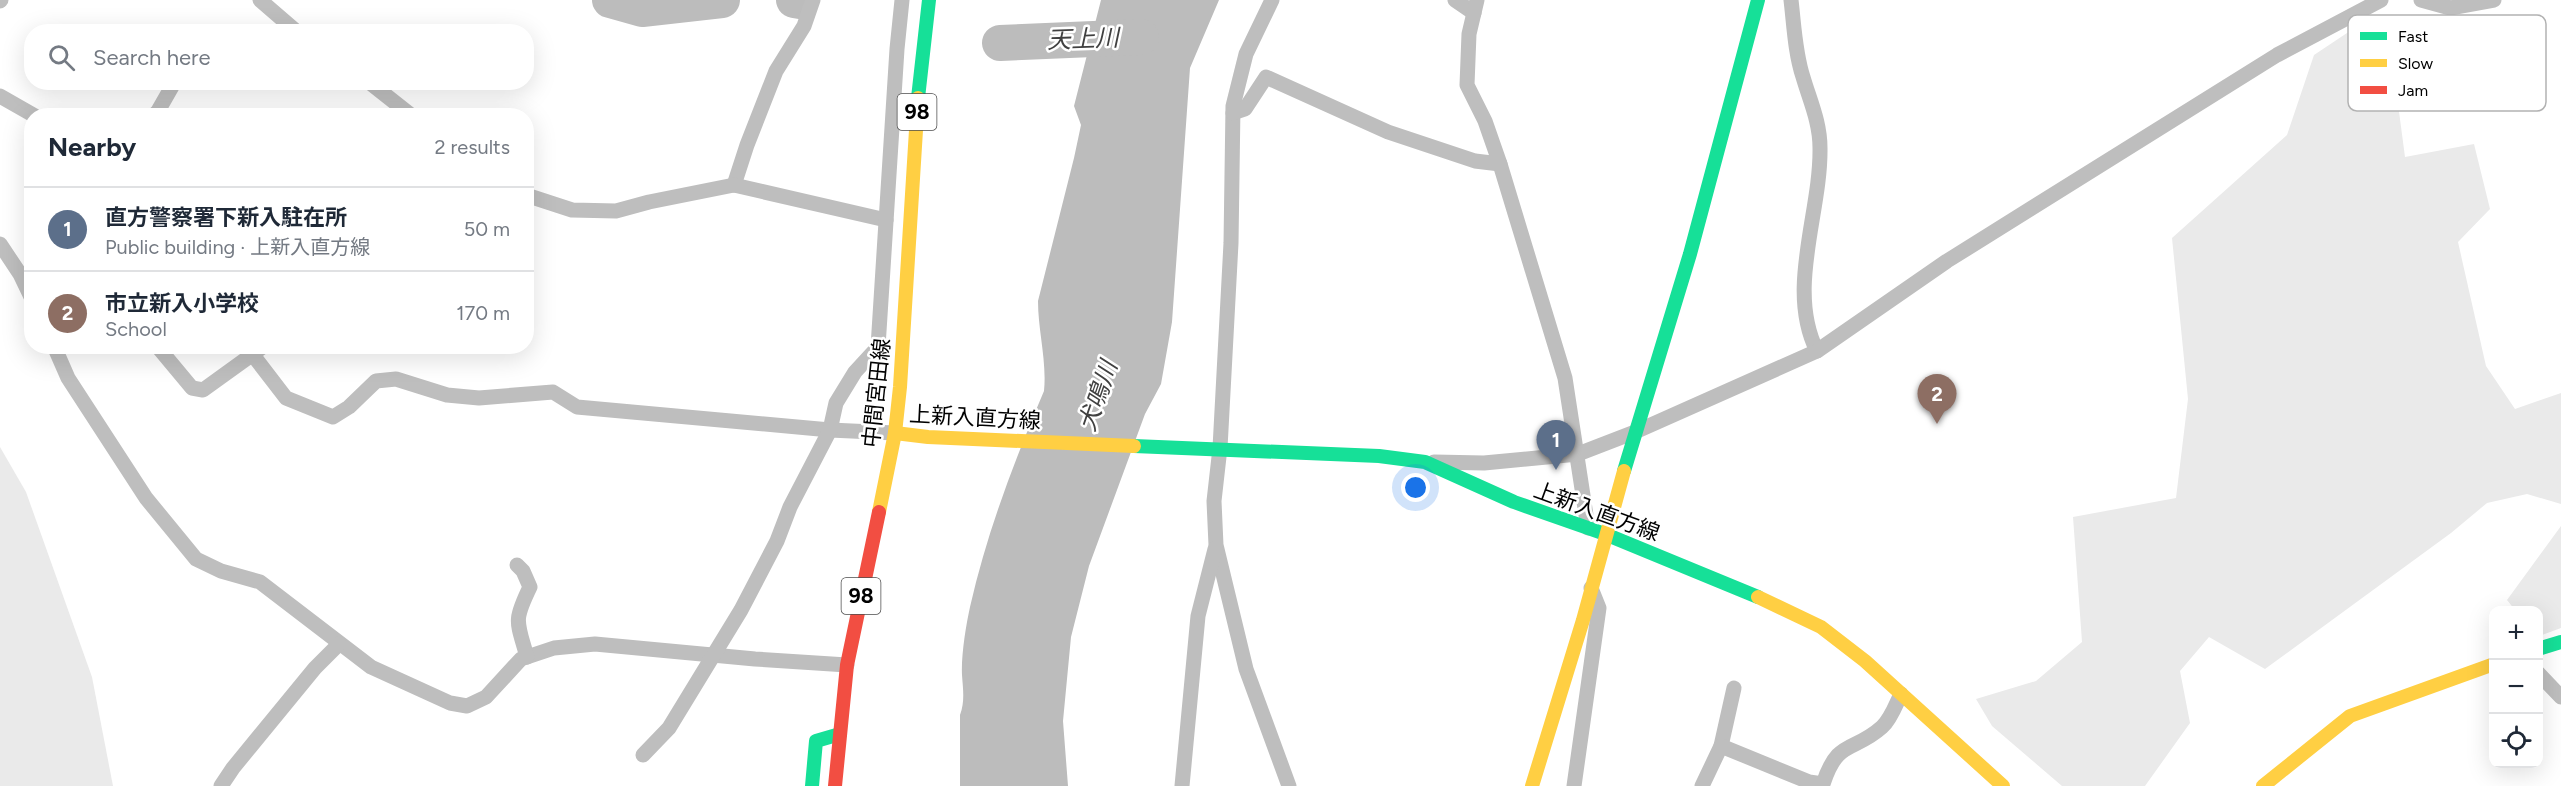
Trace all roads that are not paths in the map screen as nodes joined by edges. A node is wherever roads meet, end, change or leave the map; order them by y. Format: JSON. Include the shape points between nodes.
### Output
{"nodes":[{"id":1,"x":260,"y":0,"type":"edge"},
{"id":2,"x":813,"y":0,"type":"edge"},
{"id":3,"x":902,"y":0,"type":"edge"},
{"id":4,"x":929,"y":0,"type":"edge"},
{"id":5,"x":1272,"y":0,"type":"edge"},
{"id":6,"x":1455,"y":0,"type":"edge"},
{"id":7,"x":1758,"y":0,"type":"edge"},
{"id":8,"x":1791,"y":0,"type":"edge"},
{"id":9,"x":2381,"y":0,"type":"edge"},
{"id":10,"x":2421,"y":0,"type":"edge"},
{"id":11,"x":2494,"y":0,"type":"edge"},
{"id":12,"x":1475,"y":6,"type":"edge"},
{"id":13,"x":2353,"y":15,"type":"edge"},
{"id":14,"x":2348,"y":17,"type":"edge"},
{"id":15,"x":288,"y":24,"type":"edge"},
{"id":16,"x":170,"y":90,"type":"edge"},
{"id":17,"x":379,"y":90,"type":"edge"},
{"id":18,"x":0,"y":96,"type":"edge"},
{"id":19,"x":160,"y":108,"type":"edge"},
{"id":20,"x":402,"y":108,"type":"edge"},
{"id":21,"x":24,"y":110,"type":"edge"},
{"id":22,"x":1233,"y":113,"type":"junction"},
{"id":23,"x":1500,"y":164,"type":"junction"},
{"id":24,"x":734,"y":185,"type":"junction"},
{"id":25,"x":534,"y":198,"type":"edge"},
{"id":26,"x":886,"y":220,"type":"junction"},
{"id":27,"x":0,"y":244,"type":"edge"},
{"id":28,"x":24,"y":269,"type":"edge"},
{"id":29,"x":1817,"y":351,"type":"junction"},
{"id":30,"x":58,"y":354,"type":"edge"},
{"id":31,"x":164,"y":354,"type":"edge"},
{"id":32,"x":248,"y":354,"type":"edge"},
{"id":33,"x":257,"y":354,"type":"edge"},
{"id":34,"x":830,"y":430,"type":"junction"},
{"id":35,"x":1635,"y":432,"type":"junction"},
{"id":36,"x":895,"y":433,"type":"junction"},
{"id":37,"x":1214,"y":448,"type":"junction"},
{"id":38,"x":1578,"y":454,"type":"junction"},
{"id":39,"x":1425,"y":462,"type":"junction"},
{"id":40,"x":1588,"y":528,"type":"junction"},
{"id":41,"x":1605,"y":534,"type":"junction"},
{"id":42,"x":1216,"y":545,"type":"junction"},
{"id":43,"x":517,"y":564,"type":"dead end"},
{"id":44,"x":1591,"y":588,"type":"junction"},
{"id":45,"x":2561,"y":642,"type":"edge"},
{"id":46,"x":339,"y":644,"type":"junction"},
{"id":47,"x":2543,"y":647,"type":"edge"},
{"id":48,"x":713,"y":655,"type":"junction"},
{"id":49,"x":527,"y":657,"type":"junction"},
{"id":50,"x":847,"y":665,"type":"junction"},
{"id":51,"x":2489,"y":665,"type":"edge"},
{"id":52,"x":2543,"y":679,"type":"edge"},
{"id":53,"x":1734,"y":688,"type":"dead end"},
{"id":54,"x":1901,"y":694,"type":"junction"},
{"id":55,"x":2561,"y":697,"type":"edge"},
{"id":56,"x":840,"y":734,"type":"junction"},
{"id":57,"x":1721,"y":746,"type":"junction"},
{"id":58,"x":643,"y":755,"type":"dead end"},
{"id":59,"x":221,"y":786,"type":"edge"},
{"id":60,"x":812,"y":786,"type":"edge"},
{"id":61,"x":835,"y":786,"type":"edge"},
{"id":62,"x":1182,"y":786,"type":"edge"},
{"id":63,"x":1289,"y":786,"type":"edge"},
{"id":64,"x":1532,"y":786,"type":"edge"},
{"id":65,"x":1574,"y":786,"type":"edge"},
{"id":66,"x":1702,"y":786,"type":"edge"},
{"id":67,"x":2003,"y":786,"type":"edge"},
{"id":68,"x":2263,"y":786,"type":"edge"}],
"edges":[{"from":1,"to":15,"type":"street"},
{"from":2,"to":24,"type":"street","via":[[804,26],[776,70]]},
{"from":3,"to":26,"type":"street"},
{"from":4,"to":36,"type":"main road","name":"中間宮田線","number":"98","via":[[919,80]]},
{"from":5,"to":22,"type":"street","via":[[1246,54]]},
{"from":6,"to":12,"type":"street"},
{"from":7,"to":35,"type":"main road","via":[[1690,254]]},
{"from":8,"to":29,"type":"street","via":[[1820,147],[1817,202],[1804,289],[1808,333]]},
{"from":9,"to":13,"type":"street"},
{"from":10,"to":11,"type":"street","via":[[2450,8]]},
{"from":12,"to":23,"type":"street","via":[[1468,34],[1467,85]]},
{"from":14,"to":29,"type":"street","via":[[2277,55],[1947,261]]},
{"from":16,"to":19,"type":"street"},
{"from":17,"to":20,"type":"street"},
{"from":18,"to":21,"type":"street"},
{"from":22,"to":23,"type":"street","via":[[1245,109],[1266,77],[1388,132],[1475,161]]},
{"from":22,"to":37,"type":"street","via":[[1231,243]]},
{"from":23,"to":38,"type":"street","via":[[1566,378]]},
{"from":24,"to":25,"type":"street","via":[[616,211],[572,210]]},
{"from":24,"to":26,"type":"street"},
{"from":26,"to":34,"type":"street","via":[[878,347],[855,372],[836,403]]},
{"from":27,"to":28,"type":"street"},
{"from":29,"to":35,"type":"street"},
{"from":30,"to":46,"type":"street","via":[[68,378],[146,498],[196,560],[260,582]]},
{"from":31,"to":32,"type":"street","via":[[192,388],[203,390]]},
{"from":33,"to":34,"type":"street","via":[[286,398],[333,417],[376,381],[396,379],[447,395],[479,398],[553,392],[577,406]]},
{"from":34,"to":36,"type":"street"},
{"from":34,"to":48,"type":"street","via":[[777,541]]},
{"from":35,"to":38,"type":"street"},
{"from":35,"to":41,"type":"main road"},
{"from":36,"to":37,"type":"main road","name":"上新入直方線"},
{"from":36,"to":50,"type":"main road","name":"中間宮田線","number":"98"},
{"from":37,"to":39,"type":"main road","name":"上新入直方線"},
{"from":37,"to":42,"type":"street"},
{"from":38,"to":39,"type":"street","via":[[1484,463]]},
{"from":38,"to":40,"type":"street"},
{"from":39,"to":40,"type":"main road","name":"上新入直方線","via":[[1514,502]]},
{"from":40,"to":41,"type":"main road","name":"上新入直方線"},
{"from":41,"to":44,"type":"main road"},
{"from":41,"to":54,"type":"main road","name":"上新入直方線","via":[[1821,627]]},
{"from":42,"to":62,"type":"street","via":[[1198,616]]},
{"from":42,"to":63,"type":"street","via":[[1246,669]]},
{"from":43,"to":49,"type":"street","via":[[530,587],[517,622]]},
{"from":44,"to":64,"type":"main road"},
{"from":44,"to":65,"type":"street","via":[[1599,608]]},
{"from":45,"to":47,"type":"main road"},
{"from":46,"to":49,"type":"street","via":[[371,667],[450,703],[467,706],[486,697],[520,659]]},
{"from":46,"to":59,"type":"street","via":[[315,668]]},
{"from":48,"to":49,"type":"street","via":[[595,644],[554,648]]},
{"from":48,"to":50,"type":"street"},
{"from":48,"to":58,"type":"street","via":[[669,728]]},
{"from":50,"to":56,"type":"main road","name":"中間宮田線","number":"98"},
{"from":51,"to":68,"type":"main road","via":[[2350,716]]},
{"from":52,"to":55,"type":"street"},
{"from":53,"to":57,"type":"street"},
{"from":54,"to":57,"type":"street","via":[[1885,725],[1842,749],[1829,765],[1823,784],[1809,782]]},
{"from":54,"to":67,"type":"main road","name":"上新入直方線"},
{"from":56,"to":60,"type":"main road","via":[[816,741]]},
{"from":56,"to":61,"type":"main road","name":"中間宮田線","number":"98"},
{"from":57,"to":66,"type":"street"}]}
